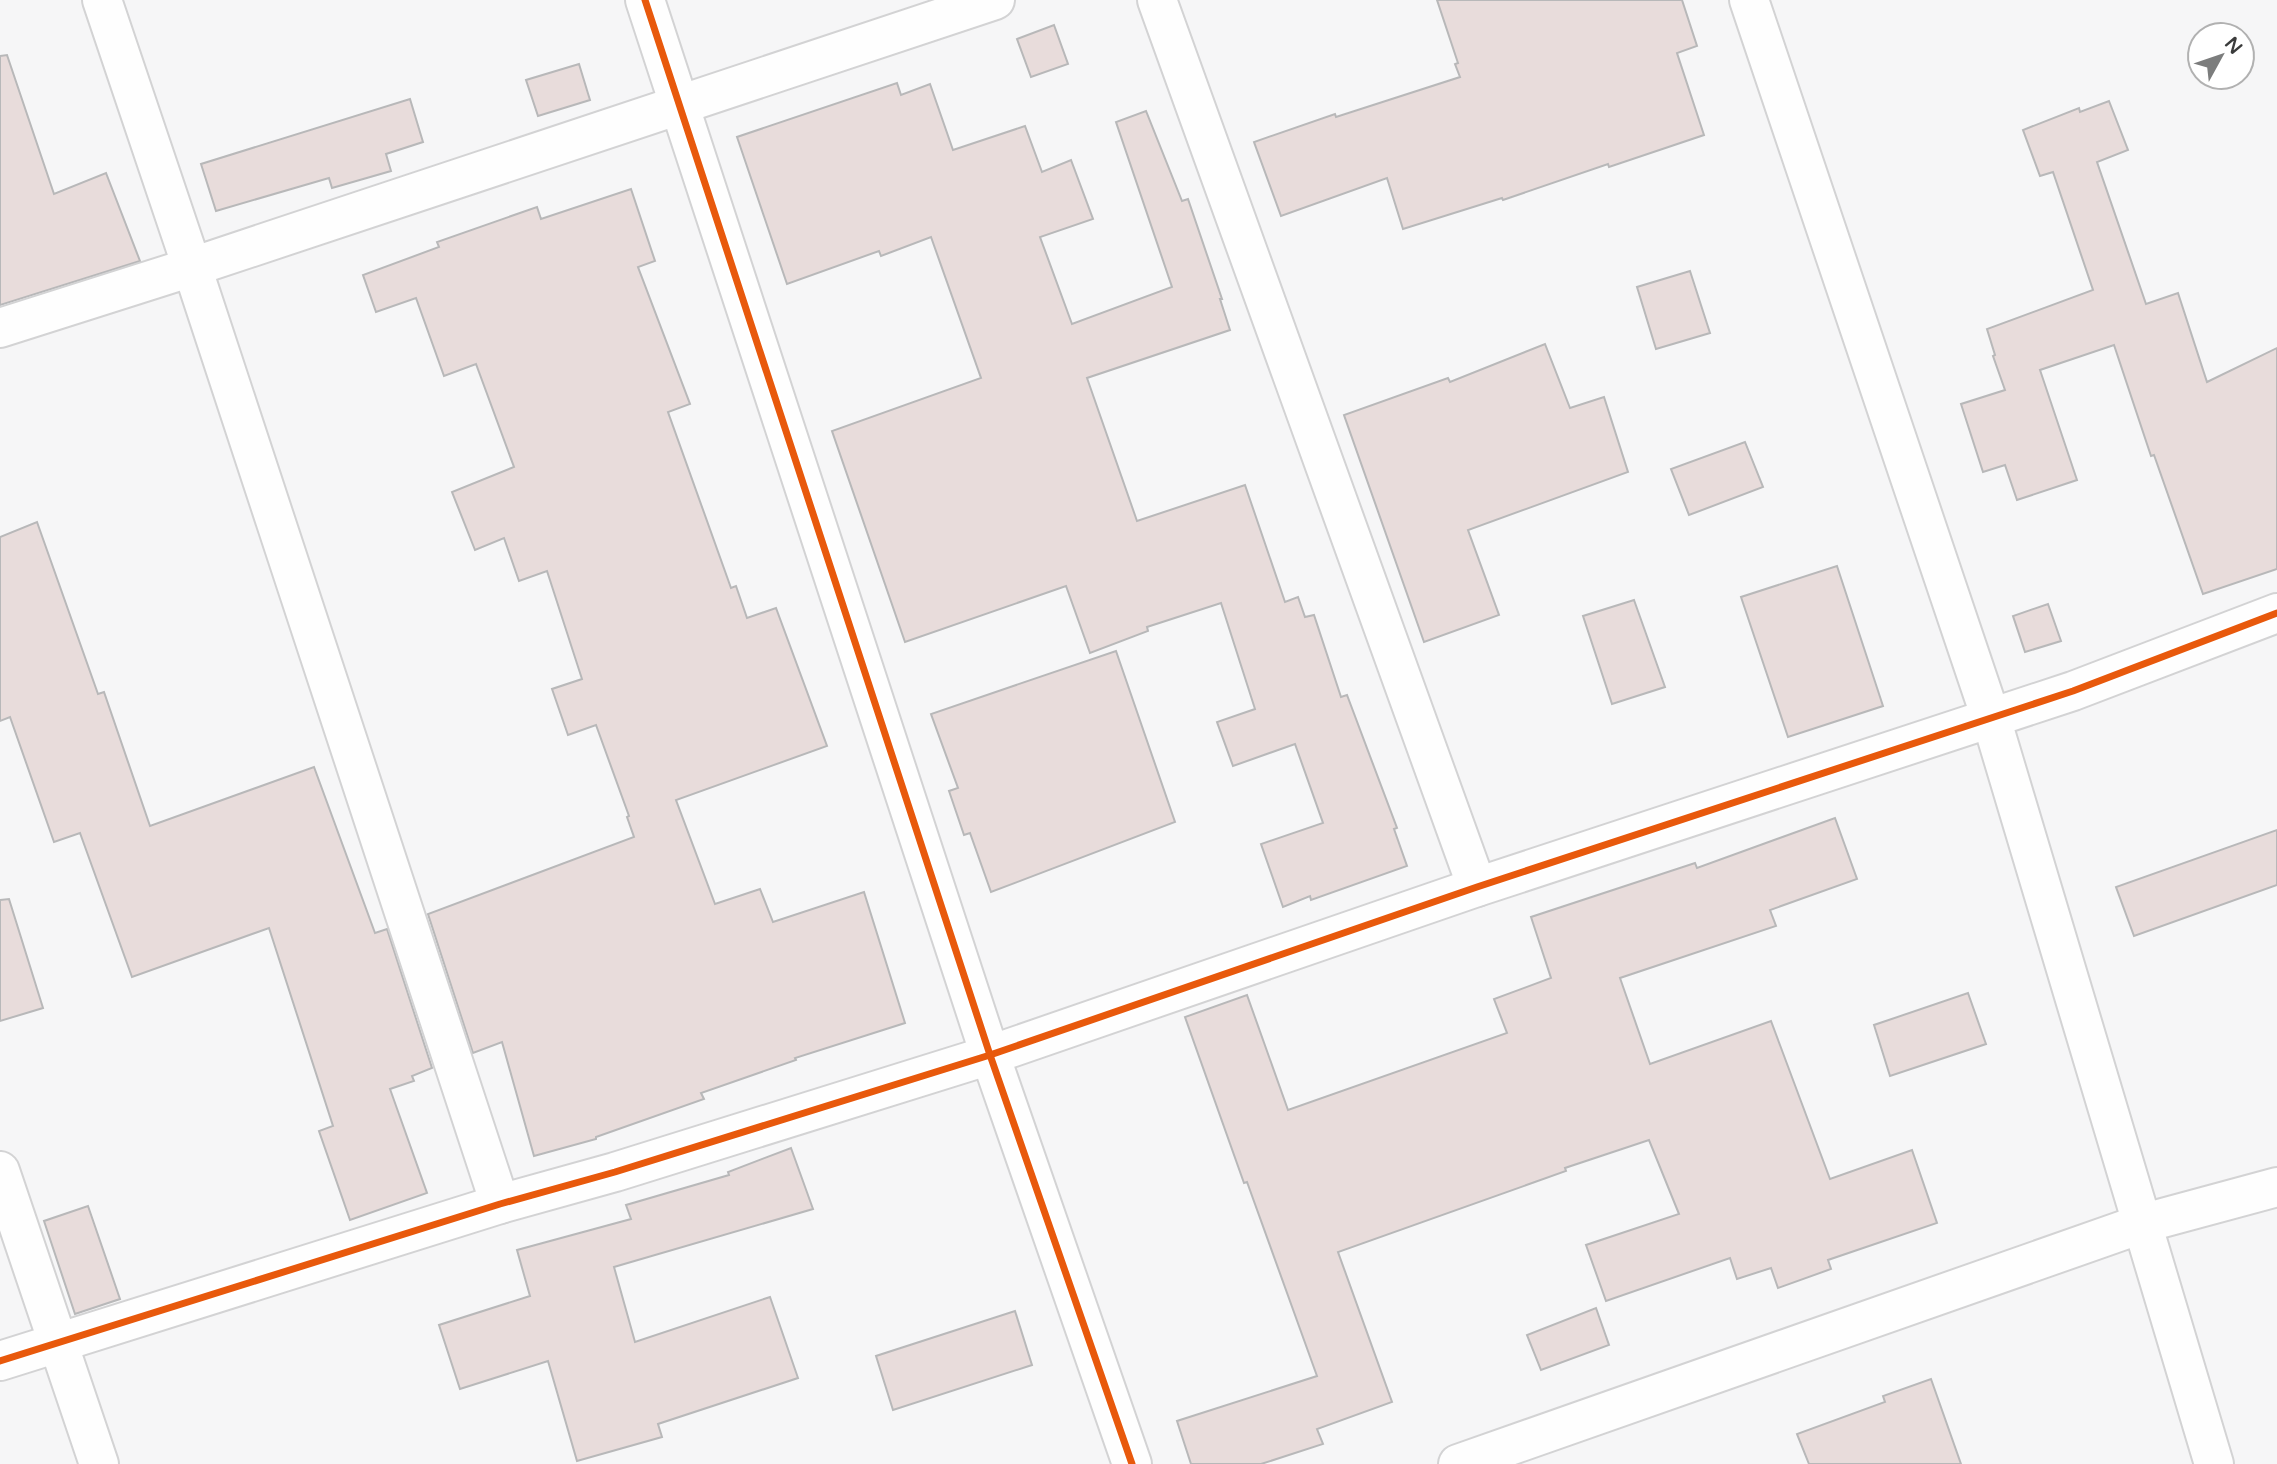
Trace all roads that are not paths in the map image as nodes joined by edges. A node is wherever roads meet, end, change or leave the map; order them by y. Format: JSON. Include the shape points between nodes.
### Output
{"nodes":[{"id":1,"x":102,"y":0,"type":"edge"},
{"id":2,"x":645,"y":0,"type":"edge"},
{"id":3,"x":995,"y":0,"type":"edge"},
{"id":4,"x":1157,"y":0,"type":"edge"},
{"id":5,"x":1749,"y":0,"type":"edge"},
{"id":6,"x":680,"y":104,"type":"junction"},
{"id":7,"x":192,"y":267,"type":"junction"},
{"id":8,"x":0,"y":328,"type":"edge"},
{"id":9,"x":2277,"y":613,"type":"edge"},
{"id":10,"x":1991,"y":718,"type":"junction"},
{"id":11,"x":1477,"y":887,"type":"junction"},
{"id":12,"x":990,"y":1055,"type":"junction"},
{"id":13,"x":0,"y":1171,"type":"edge"},
{"id":14,"x":2277,"y":1187,"type":"edge"},
{"id":15,"x":500,"y":1204,"type":"junction"},
{"id":16,"x":2144,"y":1223,"type":"junction"},
{"id":17,"x":59,"y":1341,"type":"junction"},
{"id":18,"x":0,"y":1361,"type":"edge"},
{"id":19,"x":99,"y":1464,"type":"edge"},
{"id":20,"x":1132,"y":1464,"type":"edge"},
{"id":21,"x":1458,"y":1464,"type":"edge"},
{"id":22,"x":2214,"y":1464,"type":"edge"}],
"edges":[{"from":1,"to":7,"type":"street"},
{"from":2,"to":6,"type":"street"},
{"from":3,"to":6,"type":"street"},
{"from":4,"to":11,"type":"street"},
{"from":5,"to":10,"type":"street"},
{"from":6,"to":7,"type":"street"},
{"from":6,"to":12,"type":"street"},
{"from":7,"to":8,"type":"street"},
{"from":7,"to":15,"type":"street"},
{"from":9,"to":10,"type":"street"},
{"from":10,"to":11,"type":"street"},
{"from":10,"to":16,"type":"street"},
{"from":11,"to":12,"type":"street"},
{"from":12,"to":15,"type":"street"},
{"from":12,"to":20,"type":"street"},
{"from":13,"to":17,"type":"street"},
{"from":14,"to":16,"type":"street"},
{"from":15,"to":17,"type":"street"},
{"from":16,"to":21,"type":"street"},
{"from":16,"to":22,"type":"street"},
{"from":17,"to":18,"type":"street"},
{"from":17,"to":19,"type":"street"}]}
